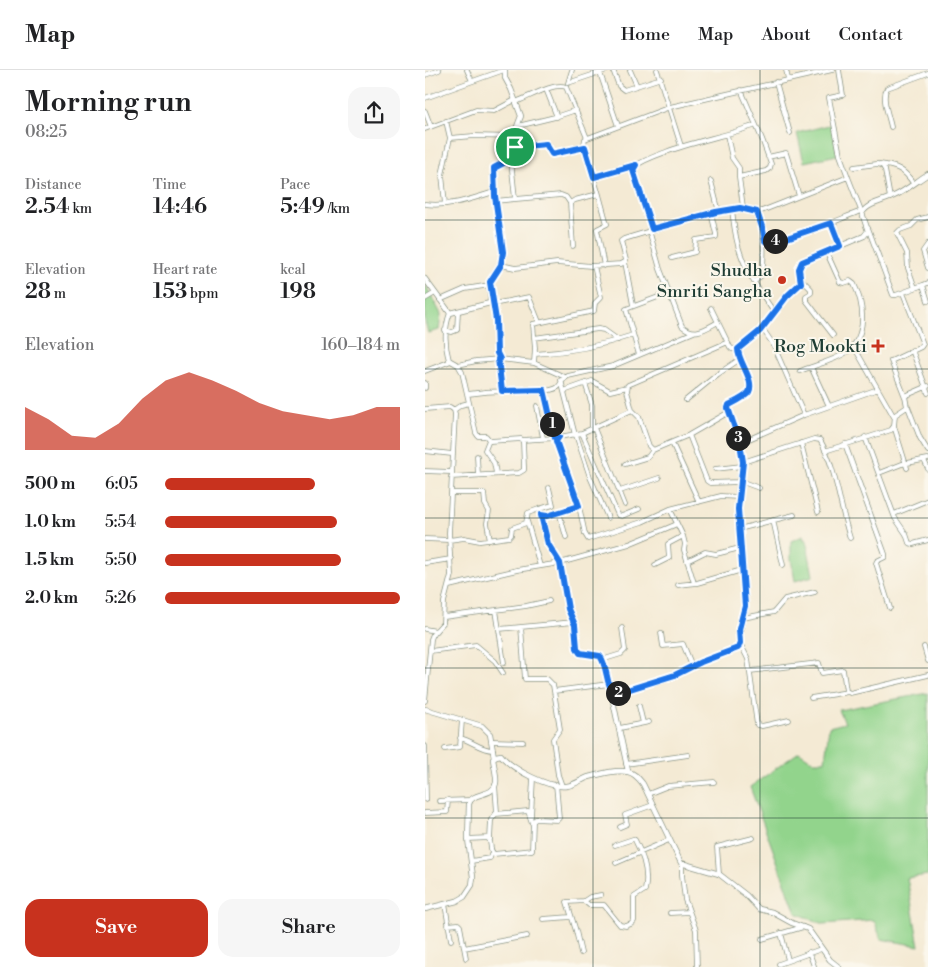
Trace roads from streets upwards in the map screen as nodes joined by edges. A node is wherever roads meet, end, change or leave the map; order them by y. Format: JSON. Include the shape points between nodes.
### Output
{"nodes":[{"id":1,"x":439,"y":70,"type":"edge"},
{"id":2,"x":467,"y":70,"type":"edge"},
{"id":3,"x":484,"y":70,"type":"edge"},
{"id":4,"x":505,"y":70,"type":"edge"},
{"id":5,"x":572,"y":70,"type":"edge"},
{"id":6,"x":607,"y":70,"type":"edge"},
{"id":7,"x":613,"y":70,"type":"edge"},
{"id":8,"x":657,"y":70,"type":"edge"},
{"id":9,"x":786,"y":70,"type":"edge"},
{"id":10,"x":832,"y":70,"type":"edge"},
{"id":11,"x":839,"y":70,"type":"edge"},
{"id":12,"x":600,"y":71,"type":"edge"},
{"id":13,"x":633,"y":71,"type":"edge"},
{"id":14,"x":817,"y":71,"type":"edge"},
{"id":15,"x":426,"y":73,"type":"edge"},
{"id":16,"x":928,"y":73,"type":"edge"},
{"id":17,"x":486,"y":76,"type":"junction"},
{"id":18,"x":661,"y":78,"type":"junction"},
{"id":19,"x":788,"y":79,"type":"junction"},
{"id":20,"x":472,"y":81,"type":"junction"},
{"id":21,"x":776,"y":82,"type":"junction"},
{"id":22,"x":567,"y":85,"type":"junction"},
{"id":23,"x":637,"y":86,"type":"junction"},
{"id":24,"x":546,"y":89,"type":"junction"},
{"id":25,"x":741,"y":90,"type":"junction"},
{"id":26,"x":425,"y":98,"type":"edge"},
{"id":27,"x":516,"y":101,"type":"junction"},
{"id":28,"x":670,"y":107,"type":"junction"},
{"id":29,"x":425,"y":110,"type":"edge"},
{"id":30,"x":576,"y":110,"type":"junction"},
{"id":31,"x":557,"y":117,"type":"junction"},
{"id":32,"x":446,"y":121,"type":"junction"},
{"id":33,"x":756,"y":125,"type":"junction"},
{"id":34,"x":518,"y":126,"type":"junction"},
{"id":35,"x":619,"y":126,"type":"junction"},
{"id":36,"x":431,"y":127,"type":"junction"},
{"id":37,"x":891,"y":127,"type":"dead end"},
{"id":38,"x":425,"y":130,"type":"edge"},
{"id":39,"x":790,"y":133,"type":"dead end"},
{"id":40,"x":727,"y":135,"type":"junction"},
{"id":41,"x":515,"y":137,"type":"junction"},
{"id":42,"x":450,"y":138,"type":"junction"},
{"id":43,"x":587,"y":138,"type":"junction"},
{"id":44,"x":681,"y":146,"type":"junction"},
{"id":45,"x":515,"y":147,"type":"junction"},
{"id":46,"x":585,"y":147,"type":"junction"},
{"id":47,"x":769,"y":157,"type":"junction"},
{"id":48,"x":511,"y":160,"type":"junction"},
{"id":49,"x":880,"y":164,"type":"junction"},
{"id":50,"x":636,"y":165,"type":"junction"},
{"id":51,"x":854,"y":167,"type":"dead end"},
{"id":52,"x":928,"y":174,"type":"edge"},
{"id":53,"x":594,"y":177,"type":"junction"},
{"id":54,"x":739,"y":177,"type":"junction"},
{"id":55,"x":848,"y":177,"type":"junction"},
{"id":56,"x":711,"y":181,"type":"dead end"},
{"id":57,"x":913,"y":183,"type":"junction"},
{"id":58,"x":598,"y":188,"type":"junction"},
{"id":59,"x":494,"y":192,"type":"junction"},
{"id":60,"x":799,"y":196,"type":"junction"},
{"id":61,"x":890,"y":198,"type":"junction"},
{"id":62,"x":515,"y":199,"type":"junction"},
{"id":63,"x":495,"y":201,"type":"junction"},
{"id":64,"x":571,"y":203,"type":"junction"},
{"id":65,"x":425,"y":204,"type":"edge"},
{"id":66,"x":445,"y":204,"type":"junction"},
{"id":67,"x":740,"y":208,"type":"junction"},
{"id":68,"x":732,"y":210,"type":"junction"},
{"id":69,"x":719,"y":212,"type":"junction"},
{"id":70,"x":757,"y":212,"type":"junction"},
{"id":71,"x":862,"y":212,"type":"junction"},
{"id":72,"x":711,"y":213,"type":"junction"},
{"id":73,"x":928,"y":217,"type":"edge"},
{"id":74,"x":831,"y":223,"type":"junction"},
{"id":75,"x":867,"y":226,"type":"junction"},
{"id":76,"x":650,"y":230,"type":"junction"},
{"id":77,"x":765,"y":241,"type":"junction"},
{"id":78,"x":928,"y":244,"type":"edge"},
{"id":79,"x":573,"y":246,"type":"dead end"},
{"id":80,"x":840,"y":246,"type":"junction"},
{"id":81,"x":827,"y":251,"type":"junction"},
{"id":82,"x":672,"y":258,"type":"dead end"},
{"id":83,"x":625,"y":262,"type":"junction"},
{"id":84,"x":501,"y":265,"type":"junction"},
{"id":85,"x":594,"y":266,"type":"junction"},
{"id":86,"x":604,"y":266,"type":"junction"},
{"id":87,"x":928,"y":268,"type":"edge"},
{"id":88,"x":425,"y":279,"type":"edge"},
{"id":89,"x":801,"y":279,"type":"junction"},
{"id":90,"x":754,"y":282,"type":"junction"},
{"id":91,"x":926,"y":284,"type":"edge"},
{"id":92,"x":489,"y":285,"type":"junction"},
{"id":93,"x":915,"y":288,"type":"junction"},
{"id":94,"x":435,"y":292,"type":"junction"},
{"id":95,"x":669,"y":293,"type":"junction"},
{"id":96,"x":903,"y":293,"type":"junction"},
{"id":97,"x":491,"y":297,"type":"junction"},
{"id":98,"x":425,"y":299,"type":"edge"},
{"id":99,"x":440,"y":300,"type":"junction"},
{"id":100,"x":928,"y":301,"type":"edge"},
{"id":101,"x":493,"y":304,"type":"junction"},
{"id":102,"x":633,"y":306,"type":"junction"},
{"id":103,"x":711,"y":308,"type":"dead end"},
{"id":104,"x":458,"y":312,"type":"junction"},
{"id":105,"x":774,"y":312,"type":"junction"},
{"id":106,"x":450,"y":313,"type":"junction"},
{"id":107,"x":539,"y":322,"type":"junction"},
{"id":108,"x":718,"y":322,"type":"junction"},
{"id":109,"x":762,"y":328,"type":"junction"},
{"id":110,"x":445,"y":330,"type":"junction"},
{"id":111,"x":694,"y":332,"type":"junction"},
{"id":112,"x":633,"y":335,"type":"junction"},
{"id":113,"x":833,"y":335,"type":"dead end"},
{"id":114,"x":534,"y":338,"type":"junction"},
{"id":115,"x":618,"y":340,"type":"junction"},
{"id":116,"x":728,"y":342,"type":"junction"},
{"id":117,"x":853,"y":345,"type":"junction"},
{"id":118,"x":738,"y":349,"type":"junction"},
{"id":119,"x":912,"y":350,"type":"junction"},
{"id":120,"x":535,"y":354,"type":"junction"},
{"id":121,"x":639,"y":355,"type":"junction"},
{"id":122,"x":499,"y":359,"type":"junction"},
{"id":123,"x":740,"y":359,"type":"junction"},
{"id":124,"x":451,"y":361,"type":"junction"},
{"id":125,"x":534,"y":363,"type":"junction"},
{"id":126,"x":458,"y":365,"type":"junction"},
{"id":127,"x":811,"y":367,"type":"junction"},
{"id":128,"x":425,"y":370,"type":"edge"},
{"id":129,"x":800,"y":371,"type":"dead end"},
{"id":130,"x":563,"y":379,"type":"junction"},
{"id":131,"x":585,"y":382,"type":"junction"},
{"id":132,"x":425,"y":383,"type":"edge"},
{"id":133,"x":627,"y":387,"type":"junction"},
{"id":134,"x":927,"y":387,"type":"edge"},
{"id":135,"x":425,"y":388,"type":"edge"},
{"id":136,"x":878,"y":389,"type":"junction"},
{"id":137,"x":544,"y":390,"type":"junction"},
{"id":138,"x":502,"y":391,"type":"junction"},
{"id":139,"x":564,"y":391,"type":"junction"},
{"id":140,"x":928,"y":393,"type":"edge"},
{"id":141,"x":468,"y":394,"type":"junction"},
{"id":142,"x":905,"y":396,"type":"junction"},
{"id":143,"x":686,"y":400,"type":"dead end"},
{"id":144,"x":469,"y":403,"type":"junction"},
{"id":145,"x":907,"y":405,"type":"junction"},
{"id":146,"x":537,"y":406,"type":"dead end"},
{"id":147,"x":829,"y":406,"type":"junction"},
{"id":148,"x":425,"y":409,"type":"edge"},
{"id":149,"x":454,"y":410,"type":"junction"},
{"id":150,"x":632,"y":410,"type":"junction"},
{"id":151,"x":729,"y":412,"type":"junction"},
{"id":152,"x":804,"y":415,"type":"junction"},
{"id":153,"x":894,"y":417,"type":"junction"},
{"id":154,"x":894,"y":426,"type":"junction"},
{"id":155,"x":593,"y":428,"type":"junction"},
{"id":156,"x":583,"y":433,"type":"junction"},
{"id":157,"x":576,"y":435,"type":"junction"},
{"id":158,"x":689,"y":435,"type":"junction"},
{"id":159,"x":865,"y":437,"type":"junction"},
{"id":160,"x":543,"y":438,"type":"junction"},
{"id":161,"x":557,"y":438,"type":"junction"},
{"id":162,"x":489,"y":440,"type":"junction"},
{"id":163,"x":522,"y":440,"type":"junction"},
{"id":164,"x":672,"y":443,"type":"junction"},
{"id":165,"x":740,"y":443,"type":"junction"},
{"id":166,"x":801,"y":443,"type":"junction"},
{"id":167,"x":845,"y":444,"type":"junction"},
{"id":168,"x":653,"y":450,"type":"junction"},
{"id":169,"x":425,"y":451,"type":"edge"},
{"id":170,"x":825,"y":451,"type":"junction"},
{"id":171,"x":928,"y":451,"type":"edge"},
{"id":172,"x":452,"y":454,"type":"junction"},
{"id":173,"x":477,"y":456,"type":"dead end"},
{"id":174,"x":926,"y":459,"type":"edge"},
{"id":175,"x":906,"y":463,"type":"junction"},
{"id":176,"x":625,"y":464,"type":"dead end"},
{"id":177,"x":743,"y":464,"type":"junction"},
{"id":178,"x":907,"y":468,"type":"dead end"},
{"id":179,"x":715,"y":469,"type":"dead end"},
{"id":180,"x":928,"y":469,"type":"edge"},
{"id":181,"x":425,"y":471,"type":"edge"},
{"id":182,"x":879,"y":473,"type":"junction"},
{"id":183,"x":451,"y":474,"type":"junction"},
{"id":184,"x":496,"y":474,"type":"junction"},
{"id":185,"x":478,"y":475,"type":"junction"},
{"id":186,"x":659,"y":478,"type":"dead end"},
{"id":187,"x":740,"y":481,"type":"junction"},
{"id":188,"x":549,"y":488,"type":"dead end"},
{"id":189,"x":759,"y":488,"type":"dead end"},
{"id":190,"x":620,"y":491,"type":"junction"},
{"id":191,"x":451,"y":493,"type":"junction"},
{"id":192,"x":738,"y":497,"type":"junction"},
{"id":193,"x":928,"y":500,"type":"edge"},
{"id":194,"x":699,"y":502,"type":"junction"},
{"id":195,"x":625,"y":505,"type":"dead end"},
{"id":196,"x":579,"y":506,"type":"junction"},
{"id":197,"x":539,"y":509,"type":"junction"},
{"id":198,"x":639,"y":509,"type":"dead end"},
{"id":199,"x":670,"y":509,"type":"junction"},
{"id":200,"x":559,"y":512,"type":"junction"},
{"id":201,"x":818,"y":512,"type":"dead end"},
{"id":202,"x":894,"y":514,"type":"junction"},
{"id":203,"x":541,"y":515,"type":"junction"},
{"id":204,"x":794,"y":515,"type":"dead end"},
{"id":205,"x":608,"y":518,"type":"dead end"},
{"id":206,"x":773,"y":520,"type":"junction"},
{"id":207,"x":527,"y":521,"type":"junction"},
{"id":208,"x":677,"y":524,"type":"junction"},
{"id":209,"x":739,"y":529,"type":"junction"},
{"id":210,"x":683,"y":536,"type":"junction"},
{"id":211,"x":566,"y":537,"type":"dead end"},
{"id":212,"x":850,"y":538,"type":"dead end"},
{"id":213,"x":425,"y":539,"type":"edge"},
{"id":214,"x":449,"y":540,"type":"junction"},
{"id":215,"x":490,"y":540,"type":"junction"},
{"id":216,"x":928,"y":540,"type":"edge"},
{"id":217,"x":740,"y":548,"type":"junction"},
{"id":218,"x":451,"y":559,"type":"junction"},
{"id":219,"x":687,"y":560,"type":"junction"},
{"id":220,"x":560,"y":563,"type":"junction"},
{"id":221,"x":425,"y":564,"type":"edge"},
{"id":222,"x":655,"y":565,"type":"dead end"},
{"id":223,"x":783,"y":565,"type":"dead end"},
{"id":224,"x":540,"y":566,"type":"junction"},
{"id":225,"x":742,"y":570,"type":"junction"},
{"id":226,"x":694,"y":583,"type":"junction"},
{"id":227,"x":679,"y":585,"type":"dead end"},
{"id":228,"x":449,"y":586,"type":"junction"},
{"id":229,"x":815,"y":592,"type":"dead end"},
{"id":230,"x":549,"y":601,"type":"dead end"},
{"id":231,"x":890,"y":608,"type":"dead end"},
{"id":232,"x":496,"y":610,"type":"junction"},
{"id":233,"x":444,"y":617,"type":"junction"},
{"id":234,"x":743,"y":618,"type":"junction"},
{"id":235,"x":574,"y":622,"type":"junction"},
{"id":236,"x":521,"y":627,"type":"junction"},
{"id":237,"x":622,"y":628,"type":"dead end"},
{"id":238,"x":425,"y":629,"type":"edge"},
{"id":239,"x":499,"y":630,"type":"junction"},
{"id":240,"x":436,"y":631,"type":"junction"},
{"id":241,"x":661,"y":633,"type":"dead end"},
{"id":242,"x":740,"y":643,"type":"junction"},
{"id":243,"x":924,"y":647,"type":"dead end"},
{"id":244,"x":430,"y":651,"type":"junction"},
{"id":245,"x":928,"y":661,"type":"edge"},
{"id":246,"x":604,"y":662,"type":"junction"},
{"id":247,"x":504,"y":663,"type":"dead end"},
{"id":248,"x":692,"y":666,"type":"junction"},
{"id":249,"x":750,"y":671,"type":"junction"},
{"id":250,"x":503,"y":673,"type":"dead end"},
{"id":251,"x":928,"y":675,"type":"edge"},
{"id":252,"x":609,"y":684,"type":"junction"},
{"id":253,"x":554,"y":691,"type":"junction"},
{"id":254,"x":848,"y":692,"type":"junction"},
{"id":255,"x":614,"y":694,"type":"junction"},
{"id":256,"x":811,"y":698,"type":"dead end"},
{"id":257,"x":425,"y":701,"type":"edge"},
{"id":258,"x":639,"y":706,"type":"dead end"},
{"id":259,"x":425,"y":710,"type":"edge"},
{"id":260,"x":462,"y":720,"type":"junction"},
{"id":261,"x":789,"y":720,"type":"dead end"},
{"id":262,"x":649,"y":722,"type":"dead end"},
{"id":263,"x":643,"y":723,"type":"junction"},
{"id":264,"x":620,"y":728,"type":"junction"},
{"id":265,"x":460,"y":738,"type":"junction"},
{"id":266,"x":491,"y":741,"type":"junction"},
{"id":267,"x":523,"y":742,"type":"dead end"},
{"id":268,"x":425,"y":746,"type":"edge"},
{"id":269,"x":445,"y":749,"type":"dead end"},
{"id":270,"x":493,"y":750,"type":"junction"},
{"id":271,"x":688,"y":755,"type":"dead end"},
{"id":272,"x":494,"y":757,"type":"junction"},
{"id":273,"x":626,"y":764,"type":"junction"},
{"id":274,"x":628,"y":771,"type":"junction"},
{"id":275,"x":426,"y":775,"type":"edge"},
{"id":276,"x":533,"y":778,"type":"junction"},
{"id":277,"x":714,"y":782,"type":"dead end"},
{"id":278,"x":556,"y":784,"type":"junction"},
{"id":279,"x":495,"y":785,"type":"junction"},
{"id":280,"x":562,"y":786,"type":"junction"},
{"id":281,"x":647,"y":794,"type":"junction"},
{"id":282,"x":426,"y":800,"type":"edge"},
{"id":283,"x":448,"y":800,"type":"junction"},
{"id":284,"x":470,"y":800,"type":"junction"},
{"id":285,"x":439,"y":801,"type":"dead end"},
{"id":286,"x":653,"y":805,"type":"junction"},
{"id":287,"x":425,"y":813,"type":"edge"},
{"id":288,"x":496,"y":814,"type":"junction"},
{"id":289,"x":531,"y":817,"type":"junction"},
{"id":290,"x":532,"y":823,"type":"junction"},
{"id":291,"x":621,"y":827,"type":"dead end"},
{"id":292,"x":753,"y":838,"type":"dead end"},
{"id":293,"x":468,"y":839,"type":"junction"},
{"id":294,"x":491,"y":840,"type":"junction"},
{"id":295,"x":669,"y":840,"type":"junction"},
{"id":296,"x":615,"y":845,"type":"dead end"},
{"id":297,"x":492,"y":852,"type":"junction"},
{"id":298,"x":643,"y":852,"type":"junction"},
{"id":299,"x":471,"y":861,"type":"junction"},
{"id":300,"x":616,"y":863,"type":"dead end"},
{"id":301,"x":682,"y":864,"type":"junction"},
{"id":302,"x":719,"y":874,"type":"junction"},
{"id":303,"x":601,"y":895,"type":"dead end"},
{"id":304,"x":583,"y":901,"type":"junction"},
{"id":305,"x":445,"y":904,"type":"junction"},
{"id":306,"x":425,"y":910,"type":"edge"},
{"id":307,"x":689,"y":912,"type":"junction"},
{"id":308,"x":670,"y":913,"type":"dead end"},
{"id":309,"x":571,"y":917,"type":"junction"},
{"id":310,"x":543,"y":920,"type":"dead end"},
{"id":311,"x":448,"y":925,"type":"junction"},
{"id":312,"x":803,"y":927,"type":"junction"},
{"id":313,"x":781,"y":934,"type":"junction"},
{"id":314,"x":527,"y":936,"type":"dead end"},
{"id":315,"x":762,"y":938,"type":"dead end"},
{"id":316,"x":451,"y":940,"type":"dead end"},
{"id":317,"x":464,"y":948,"type":"junction"},
{"id":318,"x":821,"y":949,"type":"junction"},
{"id":319,"x":809,"y":952,"type":"junction"},
{"id":320,"x":581,"y":953,"type":"dead end"},
{"id":321,"x":466,"y":958,"type":"dead end"},
{"id":322,"x":789,"y":960,"type":"junction"},
{"id":323,"x":779,"y":964,"type":"dead end"},
{"id":324,"x":815,"y":966,"type":"edge"},
{"id":325,"x":697,"y":967,"type":"edge"},
{"id":326,"x":839,"y":967,"type":"edge"}],
"edges":[{"from":1,"to":15,"type":"street"},
{"from":2,"to":20,"type":"street"},
{"from":3,"to":17,"type":"street"},
{"from":4,"to":17,"type":"street"},
{"from":4,"to":27,"type":"street","via":[[505,78]]},
{"from":5,"to":22,"type":"street"},
{"from":6,"to":12,"type":"street"},
{"from":7,"to":23,"type":"street","via":[[622,90]]},
{"from":8,"to":18,"type":"street"},
{"from":9,"to":19,"type":"street"},
{"from":10,"to":14,"type":"street"},
{"from":11,"to":55,"type":"street","via":[[843,95],[829,98],[840,155]]},
{"from":12,"to":22,"type":"street"},
{"from":12,"to":35,"type":"street"},
{"from":13,"to":23,"type":"street"},
{"from":14,"to":19,"type":"street"},
{"from":16,"to":37,"type":"street","via":[[885,90]]},
{"from":17,"to":20,"type":"street"},
{"from":18,"to":23,"type":"street"},
{"from":18,"to":28,"type":"street"},
{"from":19,"to":21,"type":"street"},
{"from":20,"to":26,"type":"street"},
{"from":21,"to":25,"type":"street"},
{"from":21,"to":39,"type":"street"},
{"from":22,"to":24,"type":"street"},
{"from":22,"to":30,"type":"street"},
{"from":24,"to":27,"type":"street"},
{"from":24,"to":31,"type":"street"},
{"from":25,"to":28,"type":"street"},
{"from":25,"to":33,"type":"street"},
{"from":27,"to":32,"type":"street","via":[[494,111],[476,110]]},
{"from":27,"to":34,"type":"street","via":[[521,116]]},
{"from":28,"to":35,"type":"street"},
{"from":28,"to":44,"type":"street"},
{"from":29,"to":36,"type":"street"},
{"from":30,"to":31,"type":"street"},
{"from":30,"to":43,"type":"street"},
{"from":31,"to":34,"type":"street"},
{"from":32,"to":36,"type":"street"},
{"from":32,"to":42,"type":"street"},
{"from":33,"to":40,"type":"street"},
{"from":33,"to":47,"type":"street"},
{"from":34,"to":41,"type":"street"},
{"from":35,"to":43,"type":"street"},
{"from":36,"to":38,"type":"street"},
{"from":40,"to":44,"type":"street"},
{"from":40,"to":54,"type":"street"},
{"from":41,"to":42,"type":"street"},
{"from":41,"to":45,"type":"street"},
{"from":42,"to":66,"type":"street","via":[[442,175]]},
{"from":43,"to":46,"type":"street"},
{"from":44,"to":50,"type":"street"},
{"from":45,"to":46,"type":"street","via":[[546,144],[552,154]]},
{"from":45,"to":48,"type":"street"},
{"from":46,"to":53,"type":"street"},
{"from":47,"to":54,"type":"street","via":[[769,170]]},
{"from":47,"to":60,"type":"street","via":[[786,153]]},
{"from":48,"to":59,"type":"street","via":[[494,168]]},
{"from":48,"to":62,"type":"street"},
{"from":49,"to":51,"type":"street"},
{"from":49,"to":57,"type":"street","via":[[896,166]]},
{"from":49,"to":61,"type":"street","via":[[885,170]]},
{"from":50,"to":53,"type":"street"},
{"from":50,"to":76,"type":"street","via":[[633,170]]},
{"from":52,"to":57,"type":"street"},
{"from":53,"to":58,"type":"street"},
{"from":54,"to":67,"type":"street","via":[[744,203]]},
{"from":55,"to":60,"type":"street"},
{"from":55,"to":71,"type":"street"},
{"from":56,"to":69,"type":"street"},
{"from":57,"to":61,"type":"street"},
{"from":58,"to":64,"type":"street","via":[[598,194]]},
{"from":58,"to":86,"type":"street","via":[[607,224],[597,229]]},
{"from":59,"to":63,"type":"street"},
{"from":59,"to":66,"type":"street"},
{"from":60,"to":70,"type":"street"},
{"from":61,"to":71,"type":"street"},
{"from":62,"to":63,"type":"street"},
{"from":62,"to":64,"type":"street","via":[[561,195]]},
{"from":63,"to":84,"type":"street","via":[[503,252]]},
{"from":64,"to":79,"type":"street"},
{"from":65,"to":66,"type":"street"},
{"from":67,"to":68,"type":"street"},
{"from":67,"to":70,"type":"street"},
{"from":68,"to":69,"type":"street"},
{"from":68,"to":90,"type":"street","via":[[739,252]]},
{"from":69,"to":72,"type":"street"},
{"from":70,"to":77,"type":"street"},
{"from":71,"to":74,"type":"street"},
{"from":71,"to":75,"type":"street"},
{"from":72,"to":76,"type":"street"},
{"from":72,"to":82,"type":"street","via":[[716,237],[696,240],[695,252]]},
{"from":73,"to":93,"type":"street","via":[[897,233],[907,253],[907,268]]},
{"from":74,"to":77,"type":"street","via":[[778,241]]},
{"from":74,"to":80,"type":"street"},
{"from":75,"to":80,"type":"street","via":[[864,236]]},
{"from":75,"to":96,"type":"street","via":[[893,294]]},
{"from":76,"to":83,"type":"street","via":[[622,240]]},
{"from":76,"to":95,"type":"street","via":[[656,259]]},
{"from":77,"to":90,"type":"street","via":[[763,271]]},
{"from":78,"to":87,"type":"street","via":[[923,251]]},
{"from":80,"to":81,"type":"street"},
{"from":81,"to":89,"type":"street","via":[[802,262],[799,269]]},
{"from":81,"to":117,"type":"street","via":[[841,282],[854,284],[862,306],[862,322]]},
{"from":83,"to":86,"type":"street"},
{"from":83,"to":102,"type":"street"},
{"from":84,"to":85,"type":"street","via":[[515,268],[557,263]]},
{"from":84,"to":92,"type":"street"},
{"from":85,"to":86,"type":"street"},
{"from":85,"to":107,"type":"street","via":[[601,297],[595,303],[594,311]]},
{"from":88,"to":94,"type":"street"},
{"from":89,"to":105,"type":"street"},
{"from":89,"to":113,"type":"street","via":[[811,289],[806,300]]},
{"from":90,"to":105,"type":"street"},
{"from":91,"to":93,"type":"street"},
{"from":91,"to":100,"type":"street"},
{"from":92,"to":97,"type":"street"},
{"from":92,"to":99,"type":"street","via":[[465,289]]},
{"from":93,"to":96,"type":"street"},
{"from":94,"to":98,"type":"street"},
{"from":94,"to":99,"type":"street"},
{"from":95,"to":102,"type":"street"},
{"from":95,"to":111,"type":"street","via":[[682,326]]},
{"from":96,"to":119,"type":"street","via":[[923,344]]},
{"from":97,"to":101,"type":"street"},
{"from":97,"to":104,"type":"street","via":[[486,304]]},
{"from":99,"to":106,"type":"street"},
{"from":101,"to":107,"type":"street","via":[[529,297]]},
{"from":101,"to":122,"type":"street"},
{"from":102,"to":112,"type":"street","via":[[625,311]]},
{"from":103,"to":108,"type":"street"},
{"from":104,"to":106,"type":"street"},
{"from":104,"to":110,"type":"street","via":[[457,330]]},
{"from":105,"to":109,"type":"street"},
{"from":106,"to":110,"type":"street"},
{"from":107,"to":114,"type":"street","via":[[533,324]]},
{"from":108,"to":111,"type":"street"},
{"from":108,"to":116,"type":"street"},
{"from":109,"to":118,"type":"street"},
{"from":109,"to":152,"type":"street","via":[[777,351]]},
{"from":110,"to":124,"type":"street","via":[[447,354]]},
{"from":111,"to":121,"type":"street"},
{"from":112,"to":115,"type":"street"},
{"from":112,"to":121,"type":"street"},
{"from":114,"to":115,"type":"street","via":[[598,329]]},
{"from":114,"to":120,"type":"street"},
{"from":115,"to":120,"type":"street"},
{"from":116,"to":118,"type":"street","via":[[732,349]]},
{"from":116,"to":133,"type":"street"},
{"from":117,"to":127,"type":"street","via":[[843,354]]},
{"from":117,"to":136,"type":"street"},
{"from":118,"to":123,"type":"street"},
{"from":119,"to":134,"type":"street"},
{"from":119,"to":142,"type":"street","via":[[891,361]]},
{"from":120,"to":125,"type":"street"},
{"from":121,"to":130,"type":"street","via":[[613,366]]},
{"from":122,"to":125,"type":"street"},
{"from":122,"to":126,"type":"street"},
{"from":122,"to":138,"type":"street"},
{"from":123,"to":143,"type":"street"},
{"from":123,"to":151,"type":"street","via":[[748,375],[749,391],[729,405]]},
{"from":124,"to":126,"type":"street"},
{"from":124,"to":128,"type":"street"},
{"from":125,"to":130,"type":"street"},
{"from":126,"to":141,"type":"street"},
{"from":127,"to":129,"type":"street"},
{"from":127,"to":147,"type":"street"},
{"from":130,"to":137,"type":"street","via":[[557,388]]},
{"from":130,"to":139,"type":"street"},
{"from":131,"to":133,"type":"street","via":[[596,381],[613,391]]},
{"from":131,"to":139,"type":"street"},
{"from":131,"to":155,"type":"street","via":[[591,400]]},
{"from":132,"to":135,"type":"street"},
{"from":133,"to":150,"type":"street"},
{"from":134,"to":140,"type":"street"},
{"from":134,"to":142,"type":"street"},
{"from":136,"to":147,"type":"street"},
{"from":136,"to":153,"type":"street"},
{"from":137,"to":138,"type":"street"},
{"from":137,"to":161,"type":"street"},
{"from":138,"to":141,"type":"street"},
{"from":139,"to":157,"type":"street"},
{"from":141,"to":144,"type":"street"},
{"from":142,"to":145,"type":"street"},
{"from":144,"to":149,"type":"street"},
{"from":144,"to":162,"type":"street","via":[[476,433]]},
{"from":145,"to":153,"type":"street"},
{"from":145,"to":171,"type":"street"},
{"from":146,"to":160,"type":"street"},
{"from":147,"to":152,"type":"street"},
{"from":148,"to":149,"type":"street","via":[[450,407]]},
{"from":149,"to":172,"type":"street"},
{"from":150,"to":155,"type":"street"},
{"from":150,"to":168,"type":"street","via":[[639,416]]},
{"from":151,"to":158,"type":"street"},
{"from":151,"to":165,"type":"street"},
{"from":152,"to":165,"type":"street"},
{"from":153,"to":154,"type":"street"},
{"from":154,"to":159,"type":"street","via":[[891,430]]},
{"from":154,"to":175,"type":"street"},
{"from":155,"to":156,"type":"street"},
{"from":155,"to":190,"type":"street"},
{"from":156,"to":157,"type":"street"},
{"from":156,"to":198,"type":"street","via":[[618,515]]},
{"from":157,"to":161,"type":"street"},
{"from":157,"to":205,"type":"street"},
{"from":158,"to":164,"type":"street"},
{"from":158,"to":187,"type":"street","via":[[707,481]]},
{"from":159,"to":167,"type":"street"},
{"from":159,"to":182,"type":"street"},
{"from":160,"to":161,"type":"street"},
{"from":160,"to":163,"type":"street"},
{"from":161,"to":196,"type":"street"},
{"from":162,"to":163,"type":"street"},
{"from":162,"to":184,"type":"street","via":[[485,450],[494,462]]},
{"from":163,"to":184,"type":"street","via":[[524,470]]},
{"from":164,"to":168,"type":"street"},
{"from":164,"to":194,"type":"street"},
{"from":165,"to":177,"type":"street"},
{"from":166,"to":170,"type":"street","via":[[817,438]]},
{"from":166,"to":177,"type":"street"},
{"from":166,"to":201,"type":"street"},
{"from":167,"to":170,"type":"street"},
{"from":167,"to":231,"type":"street","via":[[885,554],[876,563]]},
{"from":168,"to":176,"type":"street","via":[[648,457]]},
{"from":169,"to":172,"type":"street"},
{"from":170,"to":212,"type":"street"},
{"from":172,"to":183,"type":"street"},
{"from":173,"to":185,"type":"street"},
{"from":174,"to":175,"type":"street"},
{"from":174,"to":180,"type":"street"},
{"from":175,"to":178,"type":"street"},
{"from":175,"to":182,"type":"street"},
{"from":177,"to":179,"type":"street"},
{"from":177,"to":187,"type":"street"},
{"from":181,"to":183,"type":"street"},
{"from":182,"to":202,"type":"street"},
{"from":183,"to":185,"type":"street"},
{"from":183,"to":191,"type":"street"},
{"from":184,"to":185,"type":"street"},
{"from":186,"to":190,"type":"street"},
{"from":187,"to":189,"type":"street"},
{"from":187,"to":192,"type":"street"},
{"from":188,"to":197,"type":"street","via":[[553,505]]},
{"from":190,"to":195,"type":"street"},
{"from":191,"to":214,"type":"street"},
{"from":191,"to":215,"type":"street","via":[[484,493],[489,511]]},
{"from":192,"to":194,"type":"street","via":[[721,496]]},
{"from":192,"to":209,"type":"street"},
{"from":193,"to":202,"type":"street"},
{"from":194,"to":199,"type":"street"},
{"from":196,"to":199,"type":"street","via":[[588,539],[642,522]]},
{"from":196,"to":200,"type":"street"},
{"from":197,"to":203,"type":"street"},
{"from":197,"to":207,"type":"street","via":[[528,513]]},
{"from":199,"to":208,"type":"street"},
{"from":200,"to":203,"type":"street"},
{"from":200,"to":211,"type":"street"},
{"from":202,"to":216,"type":"street","via":[[911,544]]},
{"from":203,"to":220,"type":"street","via":[[548,544]]},
{"from":204,"to":206,"type":"street"},
{"from":206,"to":209,"type":"street"},
{"from":206,"to":223,"type":"street"},
{"from":207,"to":215,"type":"street","via":[[512,528],[510,537]]},
{"from":207,"to":224,"type":"street"},
{"from":208,"to":210,"type":"street"},
{"from":208,"to":220,"type":"street","via":[[629,544]]},
{"from":209,"to":217,"type":"street"},
{"from":210,"to":219,"type":"street"},
{"from":210,"to":222,"type":"street","via":[[668,544],[669,558]]},
{"from":213,"to":214,"type":"street"},
{"from":214,"to":215,"type":"street"},
{"from":214,"to":218,"type":"street"},
{"from":217,"to":219,"type":"street","via":[[716,554],[705,552]]},
{"from":217,"to":225,"type":"street"},
{"from":218,"to":221,"type":"street"},
{"from":218,"to":228,"type":"street"},
{"from":219,"to":226,"type":"street"},
{"from":220,"to":224,"type":"street"},
{"from":220,"to":235,"type":"street","via":[[568,609]]},
{"from":224,"to":228,"type":"street"},
{"from":225,"to":226,"type":"street"},
{"from":225,"to":234,"type":"street"},
{"from":226,"to":227,"type":"street"},
{"from":228,"to":233,"type":"street"},
{"from":229,"to":234,"type":"street","via":[[785,599],[774,612]]},
{"from":230,"to":232,"type":"street"},
{"from":232,"to":233,"type":"street"},
{"from":232,"to":239,"type":"street"},
{"from":233,"to":240,"type":"street","via":[[443,624]]},
{"from":234,"to":242,"type":"street","via":[[739,629]]},
{"from":235,"to":236,"type":"street"},
{"from":235,"to":246,"type":"street","via":[[578,651],[598,655]]},
{"from":236,"to":239,"type":"street"},
{"from":236,"to":253,"type":"street","via":[[525,679],[547,679]]},
{"from":237,"to":246,"type":"street","via":[[625,650]]},
{"from":238,"to":240,"type":"street"},
{"from":239,"to":247,"type":"street"},
{"from":240,"to":244,"type":"street"},
{"from":241,"to":248,"type":"street","via":[[663,646],[683,644]]},
{"from":242,"to":248,"type":"street","via":[[733,651]]},
{"from":242,"to":249,"type":"street"},
{"from":243,"to":245,"type":"street"},
{"from":244,"to":250,"type":"street","via":[[475,645],[495,661]]},
{"from":244,"to":257,"type":"street"},
{"from":246,"to":252,"type":"street"},
{"from":248,"to":255,"type":"street","via":[[675,675]]},
{"from":249,"to":254,"type":"street","via":[[819,663],[822,673],[843,670]]},
{"from":249,"to":261,"type":"street","via":[[757,725]]},
{"from":251,"to":254,"type":"street"},
{"from":252,"to":253,"type":"street"},
{"from":252,"to":255,"type":"street"},
{"from":253,"to":280,"type":"street","via":[[560,729],[553,740]]},
{"from":254,"to":256,"type":"street"},
{"from":255,"to":264,"type":"street"},
{"from":258,"to":263,"type":"street"},
{"from":259,"to":260,"type":"street"},
{"from":260,"to":265,"type":"street"},
{"from":260,"to":266,"type":"street","via":[[482,726]]},
{"from":262,"to":263,"type":"street"},
{"from":263,"to":264,"type":"street"},
{"from":264,"to":273,"type":"street"},
{"from":265,"to":269,"type":"street","via":[[458,748]]},
{"from":265,"to":270,"type":"street","via":[[483,750]]},
{"from":266,"to":267,"type":"street"},
{"from":266,"to":270,"type":"street"},
{"from":268,"to":275,"type":"street"},
{"from":270,"to":272,"type":"street"},
{"from":271,"to":273,"type":"street"},
{"from":272,"to":276,"type":"street","via":[[501,756]]},
{"from":272,"to":279,"type":"street"},
{"from":273,"to":274,"type":"street"},
{"from":274,"to":280,"type":"street","via":[[596,775]]},
{"from":274,"to":281,"type":"street","via":[[638,778]]},
{"from":275,"to":282,"type":"street"},
{"from":276,"to":278,"type":"street"},
{"from":276,"to":289,"type":"street"},
{"from":277,"to":281,"type":"street","via":[[668,786]]},
{"from":278,"to":280,"type":"street"},
{"from":278,"to":290,"type":"street","via":[[559,818],[534,820]]},
{"from":279,"to":284,"type":"street","via":[[492,790]]},
{"from":279,"to":288,"type":"street"},
{"from":281,"to":286,"type":"street"},
{"from":283,"to":284,"type":"street"},
{"from":283,"to":285,"type":"street"},
{"from":283,"to":287,"type":"street","via":[[447,812]]},
{"from":284,"to":293,"type":"street"},
{"from":286,"to":291,"type":"street","via":[[625,815],[627,824]]},
{"from":286,"to":295,"type":"street"},
{"from":288,"to":289,"type":"street","via":[[525,810]]},
{"from":288,"to":294,"type":"street","via":[[490,823]]},
{"from":289,"to":290,"type":"street"},
{"from":290,"to":297,"type":"street","via":[[532,850]]},
{"from":292,"to":302,"type":"street","via":[[717,847]]},
{"from":293,"to":294,"type":"street"},
{"from":293,"to":299,"type":"street"},
{"from":294,"to":297,"type":"street"},
{"from":295,"to":298,"type":"street"},
{"from":295,"to":301,"type":"street"},
{"from":296,"to":298,"type":"street","via":[[634,839]]},
{"from":297,"to":299,"type":"street","via":[[489,858]]},
{"from":298,"to":300,"type":"street"},
{"from":298,"to":304,"type":"street","via":[[647,880],[645,892],[634,898],[635,916],[631,924],[620,925],[604,905],[589,905]]},
{"from":299,"to":305,"type":"street","via":[[473,877],[469,891],[464,897]]},
{"from":301,"to":302,"type":"street"},
{"from":301,"to":307,"type":"street"},
{"from":302,"to":312,"type":"street","via":[[759,909]]},
{"from":303,"to":304,"type":"street"},
{"from":304,"to":309,"type":"street","via":[[567,902]]},
{"from":305,"to":306,"type":"street"},
{"from":305,"to":311,"type":"street"},
{"from":307,"to":308,"type":"street"},
{"from":307,"to":325,"type":"street","via":[[695,930]]},
{"from":309,"to":310,"type":"street"},
{"from":309,"to":320,"type":"street"},
{"from":311,"to":316,"type":"street"},
{"from":311,"to":317,"type":"street","via":[[460,926]]},
{"from":312,"to":313,"type":"street"},
{"from":312,"to":318,"type":"street","via":[[811,932]]},
{"from":313,"to":315,"type":"street"},
{"from":313,"to":322,"type":"street"},
{"from":314,"to":317,"type":"street"},
{"from":317,"to":321,"type":"street"},
{"from":318,"to":319,"type":"street"},
{"from":318,"to":326,"type":"street"},
{"from":319,"to":322,"type":"street"},
{"from":319,"to":324,"type":"street"},
{"from":322,"to":323,"type":"street"}]}
